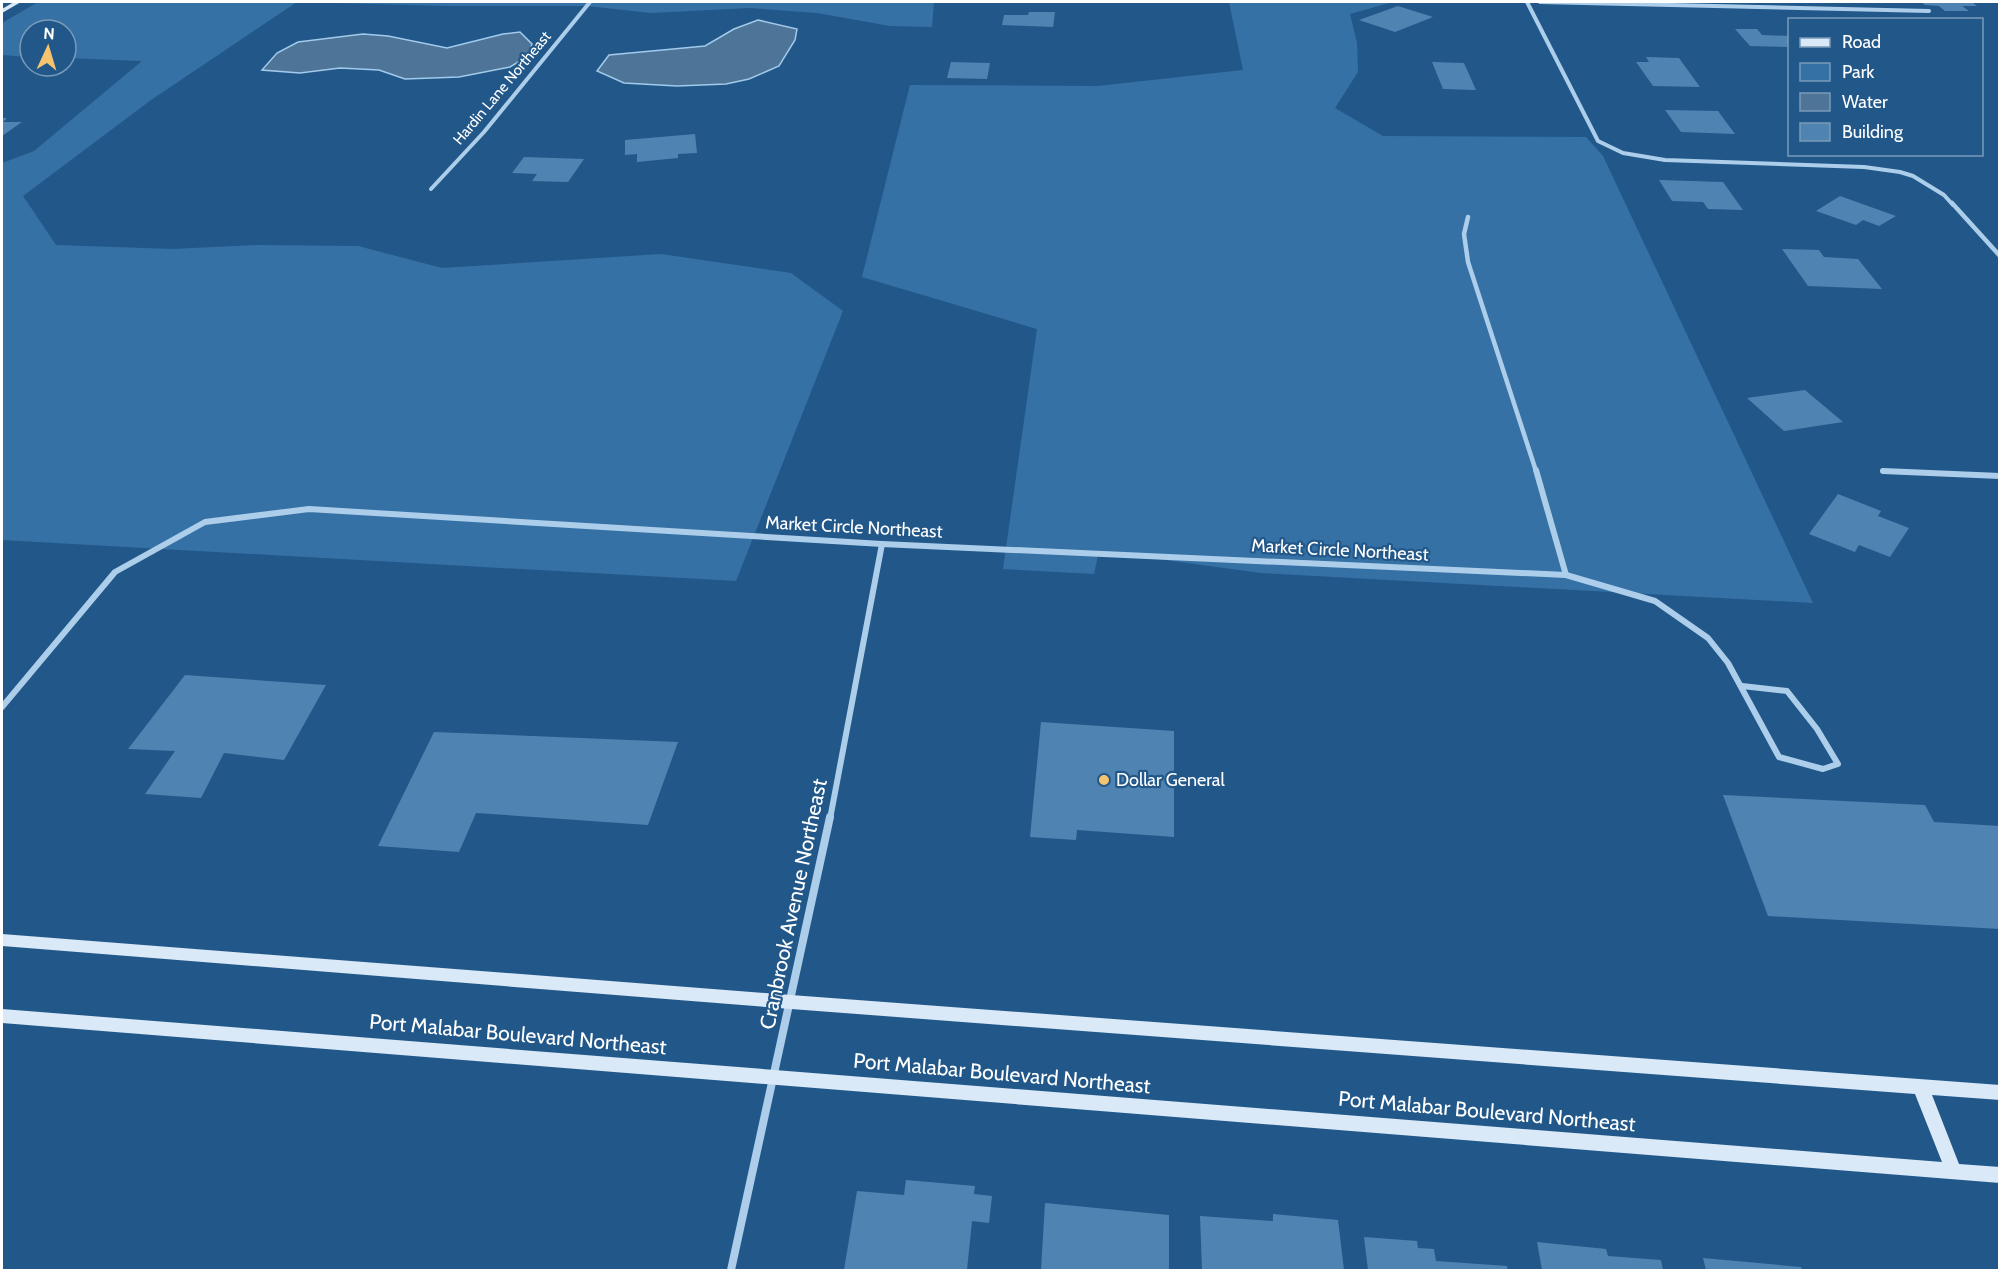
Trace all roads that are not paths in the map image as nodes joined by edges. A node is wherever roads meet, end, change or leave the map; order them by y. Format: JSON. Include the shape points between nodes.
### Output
{"nodes":[{"id":1,"x":18,"y":2,"type":"edge"},
{"id":2,"x":590,"y":2,"type":"edge"},
{"id":3,"x":1527,"y":2,"type":"edge"},
{"id":4,"x":1540,"y":2,"type":"edge"},
{"id":5,"x":2,"y":11,"type":"edge"},
{"id":6,"x":1929,"y":12,"type":"dead end"},
{"id":7,"x":431,"y":189,"type":"dead end"},
{"id":8,"x":1468,"y":217,"type":"dead end"},
{"id":9,"x":2000,"y":256,"type":"edge"},
{"id":10,"x":1883,"y":471,"type":"dead end"},
{"id":11,"x":2000,"y":476,"type":"edge"},
{"id":12,"x":882,"y":544,"type":"junction"},
{"id":13,"x":1566,"y":575,"type":"junction"},
{"id":14,"x":1742,"y":686,"type":"junction"},
{"id":15,"x":2,"y":707,"type":"edge"},
{"id":16,"x":2,"y":940,"type":"edge"},
{"id":17,"x":790,"y":1002,"type":"junction"},
{"id":18,"x":2,"y":1016,"type":"edge"},
{"id":19,"x":774,"y":1077,"type":"junction"},
{"id":20,"x":1920,"y":1086,"type":"junction"},
{"id":21,"x":2000,"y":1093,"type":"edge"},
{"id":22,"x":1954,"y":1171,"type":"junction"},
{"id":23,"x":2000,"y":1175,"type":"edge"},
{"id":24,"x":731,"y":1270,"type":"edge"}],
"edges":[{"from":1,"to":5,"type":"street"},
{"from":2,"to":7,"type":"street","name":"Hardin Lane Northeast","via":[[490,125]]},
{"from":3,"to":9,"type":"street","via":[[1598,141],[1623,153],[1665,160],[1864,167],[1900,172],[1944,195]]},
{"from":4,"to":6,"type":"street"},
{"from":8,"to":13,"type":"street","via":[[1462,240],[1468,262],[1532,456]]},
{"from":10,"to":11,"type":"street"},
{"from":12,"to":13,"type":"street","name":"Market Circle Northeast"},
{"from":12,"to":15,"type":"street","name":"Market Circle Northeast","via":[[309,509],[205,522],[115,572]]},
{"from":12,"to":17,"type":"street","name":"Cranbrook Avenue Northeast","via":[[842,763]]},
{"from":13,"to":14,"type":"street","name":"Market Circle Northeast","via":[[1655,601],[1708,638]]},
{"from":14,"to":14,"type":"street","name":"Market Circle Northeast","via":[[1779,757],[1823,769],[1838,764],[1787,691]]},
{"from":16,"to":17,"type":"street"},
{"from":17,"to":19,"type":"street","name":"Cranbrook Avenue Northeast"},
{"from":17,"to":20,"type":"street"},
{"from":18,"to":19,"type":"street","name":"Port Malabar Boulevard Northeast"},
{"from":19,"to":22,"type":"street","name":"Port Malabar Boulevard Northeast"},
{"from":19,"to":24,"type":"street","name":"Cranbrook Avenue Northeast"},
{"from":20,"to":21,"type":"street"},
{"from":20,"to":22,"type":"street"},
{"from":22,"to":23,"type":"street","name":"Port Malabar Boulevard Northeast"}]}
